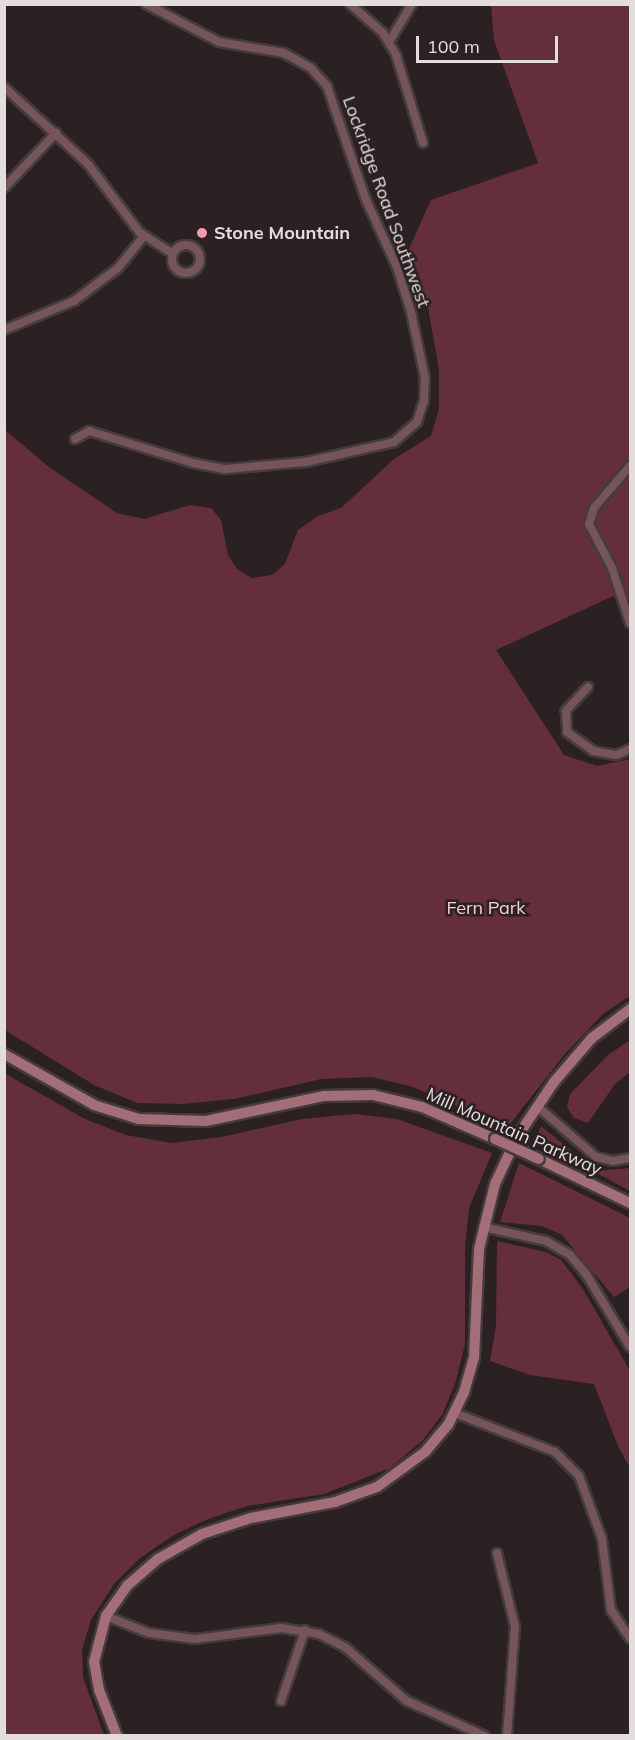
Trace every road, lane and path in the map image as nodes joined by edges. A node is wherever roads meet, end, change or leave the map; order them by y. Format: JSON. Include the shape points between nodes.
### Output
{"nodes":[{"id":1,"x":146,"y":4,"type":"edge"},
{"id":2,"x":350,"y":4,"type":"edge"},
{"id":3,"x":412,"y":4,"type":"edge"},
{"id":4,"x":389,"y":42,"type":"junction"},
{"id":5,"x":4,"y":87,"type":"edge"},
{"id":6,"x":56,"y":133,"type":"junction"},
{"id":7,"x":423,"y":143,"type":"dead end"},
{"id":8,"x":4,"y":188,"type":"edge"},
{"id":9,"x":144,"y":236,"type":"junction"},
{"id":10,"x":173,"y":254,"type":"dead end"},
{"id":11,"x":4,"y":330,"type":"edge"},
{"id":12,"x":75,"y":438,"type":"dead end"},
{"id":13,"x":630,"y":466,"type":"edge"},
{"id":14,"x":630,"y":623,"type":"edge"},
{"id":15,"x":588,"y":687,"type":"dead end"},
{"id":16,"x":630,"y":749,"type":"edge"},
{"id":17,"x":630,"y":1009,"type":"edge"},
{"id":18,"x":4,"y":1054,"type":"edge"},
{"id":19,"x":537,"y":1106,"type":"junction"},
{"id":20,"x":630,"y":1158,"type":"edge"},
{"id":21,"x":630,"y":1203,"type":"edge"},
{"id":22,"x":483,"y":1227,"type":"junction"},
{"id":23,"x":630,"y":1347,"type":"edge"},
{"id":24,"x":455,"y":1413,"type":"junction"},
{"id":25,"x":497,"y":1553,"type":"dead end"},
{"id":26,"x":106,"y":1616,"type":"junction"},
{"id":27,"x":305,"y":1630,"type":"junction"},
{"id":28,"x":630,"y":1638,"type":"edge"},
{"id":29,"x":282,"y":1701,"type":"dead end"},
{"id":30,"x":117,"y":1736,"type":"edge"},
{"id":31,"x":485,"y":1736,"type":"edge"},
{"id":32,"x":507,"y":1736,"type":"edge"}],
"edges":[{"from":1,"to":12,"type":"street","name":"Lockridge Road Southwest","via":[[219,42],[284,53],[310,68],[327,86],[366,200],[397,267],[424,378],[424,401],[417,422],[394,442],[306,462],[225,469],[89,431]]},
{"from":2,"to":4,"type":"street","via":[[369,18]]},
{"from":3,"to":4,"type":"street"},
{"from":4,"to":7,"type":"street","via":[[402,71]]},
{"from":5,"to":6,"type":"street"},
{"from":6,"to":8,"type":"street"},
{"from":6,"to":9,"type":"street","via":[[106,184]]},
{"from":9,"to":10,"type":"street"},
{"from":9,"to":11,"type":"street","via":[[118,268],[74,300]]},
{"from":13,"to":14,"type":"street","via":[[594,508],[589,524],[612,568]]},
{"from":15,"to":16,"type":"street","via":[[566,711],[567,732],[593,751],[616,755]]},
{"from":17,"to":19,"type":"street","via":[[592,1038]]},
{"from":18,"to":21,"type":"street","name":"Mill Mountain Parkway","bridge":true,"via":[[94,1106],[140,1119],[206,1121],[324,1096],[373,1095],[423,1107]]},
{"from":19,"to":20,"type":"street","via":[[596,1158]]},
{"from":19,"to":22,"type":"street","via":[[495,1184]]},
{"from":22,"to":23,"type":"street","via":[[546,1241],[570,1255],[586,1274]]},
{"from":22,"to":24,"type":"street","via":[[474,1358]]},
{"from":24,"to":26,"type":"street","via":[[425,1452],[395,1477],[343,1500],[251,1518],[202,1534],[141,1573]]},
{"from":24,"to":28,"type":"street","via":[[555,1452],[579,1476],[602,1539],[611,1610]]},
{"from":25,"to":32,"type":"street","via":[[515,1627]]},
{"from":26,"to":27,"type":"street","via":[[149,1633],[195,1639],[262,1629]]},
{"from":26,"to":30,"type":"street","via":[[95,1644],[94,1669]]},
{"from":27,"to":29,"type":"street"},
{"from":27,"to":31,"type":"street","via":[[345,1647],[389,1688],[417,1706]]}]}
